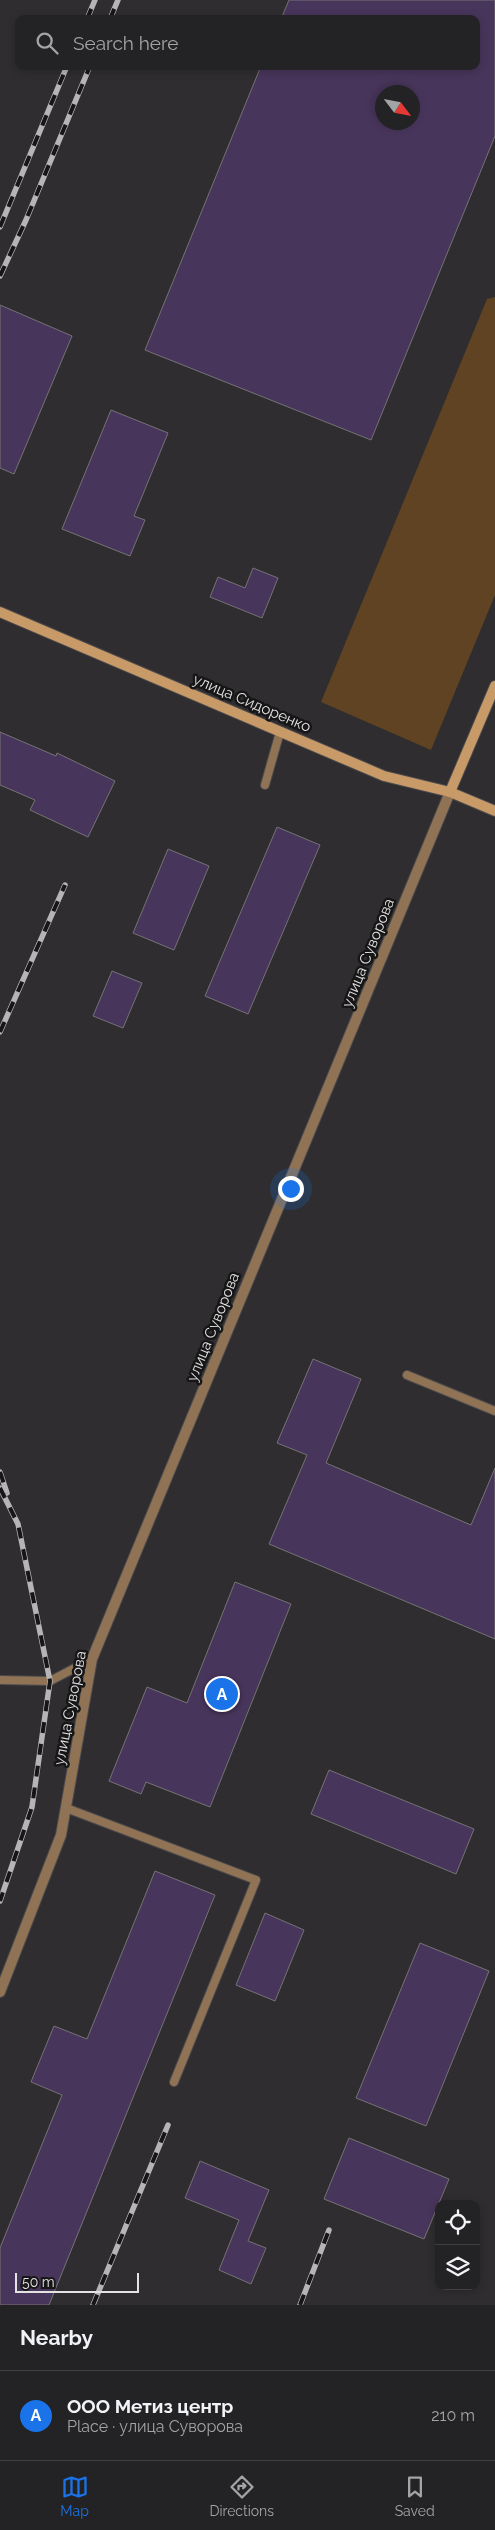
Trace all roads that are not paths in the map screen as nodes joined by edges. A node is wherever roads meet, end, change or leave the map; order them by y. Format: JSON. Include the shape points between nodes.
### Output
{"nodes":[{"id":1,"x":0,"y":612,"type":"edge"},
{"id":2,"x":495,"y":686,"type":"edge"},
{"id":3,"x":280,"y":732,"type":"junction"},
{"id":4,"x":265,"y":785,"type":"dead end"},
{"id":5,"x":450,"y":792,"type":"junction"},
{"id":6,"x":495,"y":811,"type":"edge"},
{"id":7,"x":408,"y":1375,"type":"dead end"},
{"id":8,"x":495,"y":1411,"type":"edge"},
{"id":9,"x":92,"y":1659,"type":"junction"},
{"id":10,"x":0,"y":1680,"type":"edge"},
{"id":11,"x":66,"y":1808,"type":"junction"},
{"id":12,"x":0,"y":1992,"type":"edge"},
{"id":13,"x":174,"y":2082,"type":"dead end"}],
"edges":[{"from":1,"to":3,"type":"street","name":"улица Сидоренко"},
{"from":2,"to":5,"type":"street","name":"улица Суворова"},
{"from":3,"to":4,"type":"lane"},
{"from":3,"to":5,"type":"street","name":"улица Сидоренко","via":[[384,776]]},
{"from":5,"to":6,"type":"street","name":"улица Сидоренко"},
{"from":5,"to":9,"type":"street","name":"улица Суворова"},
{"from":7,"to":8,"type":"lane"},
{"from":9,"to":10,"type":"lane","via":[[50,1682]]},
{"from":9,"to":11,"type":"street","name":"улица Суворова"},
{"from":11,"to":12,"type":"street","name":"улица Суворова","via":[[61,1835]]},
{"from":11,"to":13,"type":"lane","via":[[256,1880]]}]}
